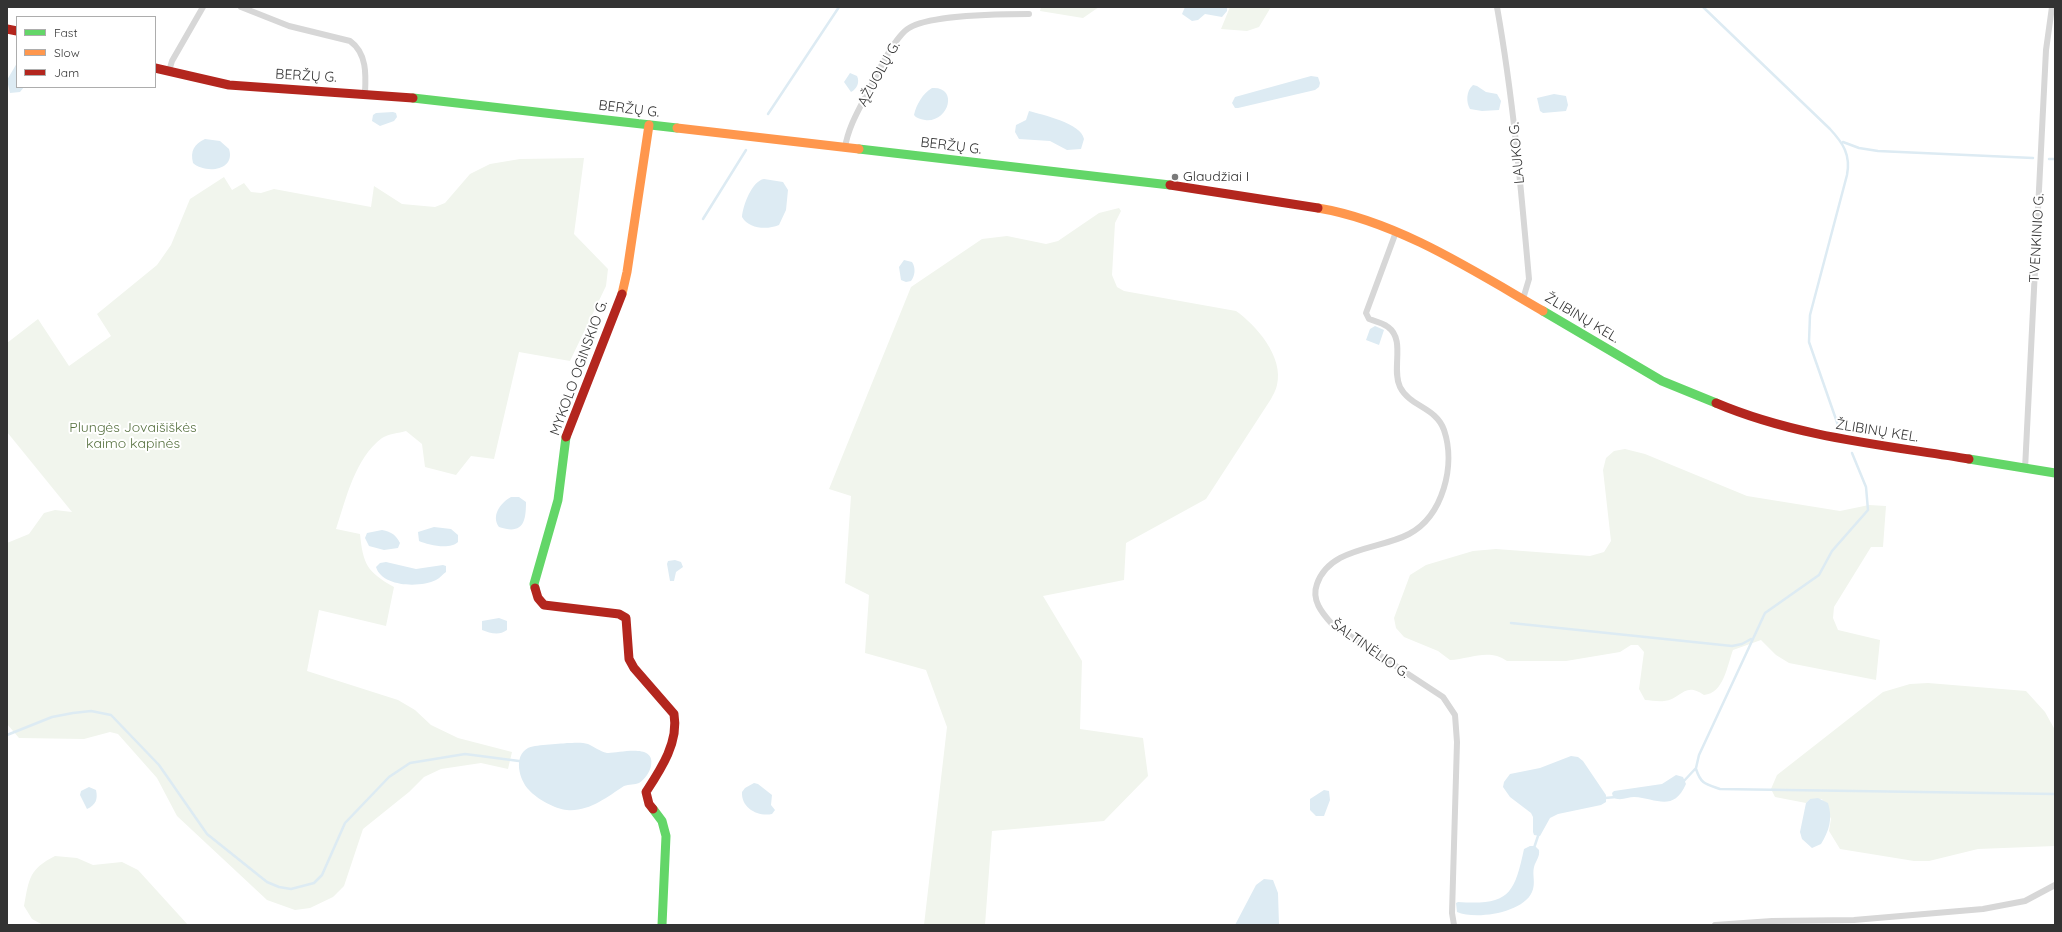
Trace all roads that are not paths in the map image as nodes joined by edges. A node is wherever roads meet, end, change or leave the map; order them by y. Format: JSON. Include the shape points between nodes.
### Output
{"nodes":[{"id":1,"x":203,"y":7,"type":"edge"},
{"id":2,"x":241,"y":7,"type":"edge"},
{"id":3,"x":1497,"y":7,"type":"edge"},
{"id":4,"x":2052,"y":7,"type":"edge"},
{"id":5,"x":1029,"y":14,"type":"dead end"},
{"id":6,"x":156,"y":68,"type":"edge"},
{"id":7,"x":169,"y":71,"type":"junction"},
{"id":8,"x":364,"y":93,"type":"junction"},
{"id":9,"x":649,"y":125,"type":"junction"},
{"id":10,"x":845,"y":148,"type":"junction"},
{"id":11,"x":1100,"y":178,"type":"joint"},
{"id":12,"x":1396,"y":232,"type":"junction"},
{"id":13,"x":1523,"y":299,"type":"junction"},
{"id":14,"x":2025,"y":469,"type":"junction"},
{"id":15,"x":2055,"y":474,"type":"edge"},
{"id":16,"x":2055,"y":884,"type":"edge"},
{"id":17,"x":662,"y":925,"type":"edge"},
{"id":18,"x":1454,"y":925,"type":"edge"},
{"id":19,"x":1714,"y":925,"type":"edge"}],
"edges":[{"from":1,"to":7,"type":"street","via":[[172,61]]},
{"from":2,"to":8,"type":"street","via":[[289,26],[339,38],[355,45],[363,60]]},
{"from":3,"to":13,"type":"street","name":"LAUKO G.","via":[[1518,145],[1529,279]]},
{"from":4,"to":14,"type":"street","name":"TVENKINIO G.","via":[[2046,50]]},
{"from":5,"to":10,"type":"street","name":"ĄŽUOLŲ G.","via":[[986,14],[924,22],[908,28],[881,66],[853,122]]},
{"from":6,"to":7,"type":"main road","name":"BERŽŲ G."},
{"from":7,"to":8,"type":"main road","name":"BERŽŲ G.","via":[[229,85]]},
{"from":8,"to":9,"type":"main road","name":"BERŽŲ G."},
{"from":9,"to":10,"type":"main road","name":"BERŽŲ G."},
{"from":9,"to":17,"type":"main road","name":"MYKOLO OGINSKIO G.","via":[[627,272],[566,436],[558,500],[534,584],[538,600],[544,605],[619,614],[626,618],[629,659],[674,714],[676,721],[667,758],[646,792],[649,804],[662,821],[666,836]]},
{"from":10,"to":11,"type":"main road","name":"BERŽŲ G."},
{"from":11,"to":12,"type":"main road","name":"ŽLIBINŲ KEL.","via":[[1184,187],[1309,206],[1347,214]]},
{"from":12,"to":13,"type":"main road","name":"ŽLIBINŲ KEL.","via":[[1452,259]]},
{"from":12,"to":18,"type":"street","name":"ŠALTINĖLIO G.","via":[[1366,313],[1369,319],[1388,326],[1393,332],[1397,348],[1396,375],[1403,393],[1434,414],[1444,430],[1447,452],[1443,489],[1432,516],[1420,527],[1394,540],[1352,553],[1328,566],[1316,586],[1316,596],[1319,608],[1332,624],[1443,697],[1455,715],[1457,742],[1452,913]]},
{"from":13,"to":14,"type":"main road","name":"ŽLIBINŲ KEL.","via":[[1662,381],[1736,412],[1779,426],[1827,436]]},
{"from":14,"to":15,"type":"main road","name":"ŽLIBINŲ KEL."},
{"from":16,"to":19,"type":"street","via":[[2025,901],[1983,909],[1854,920],[1772,920]]}]}
